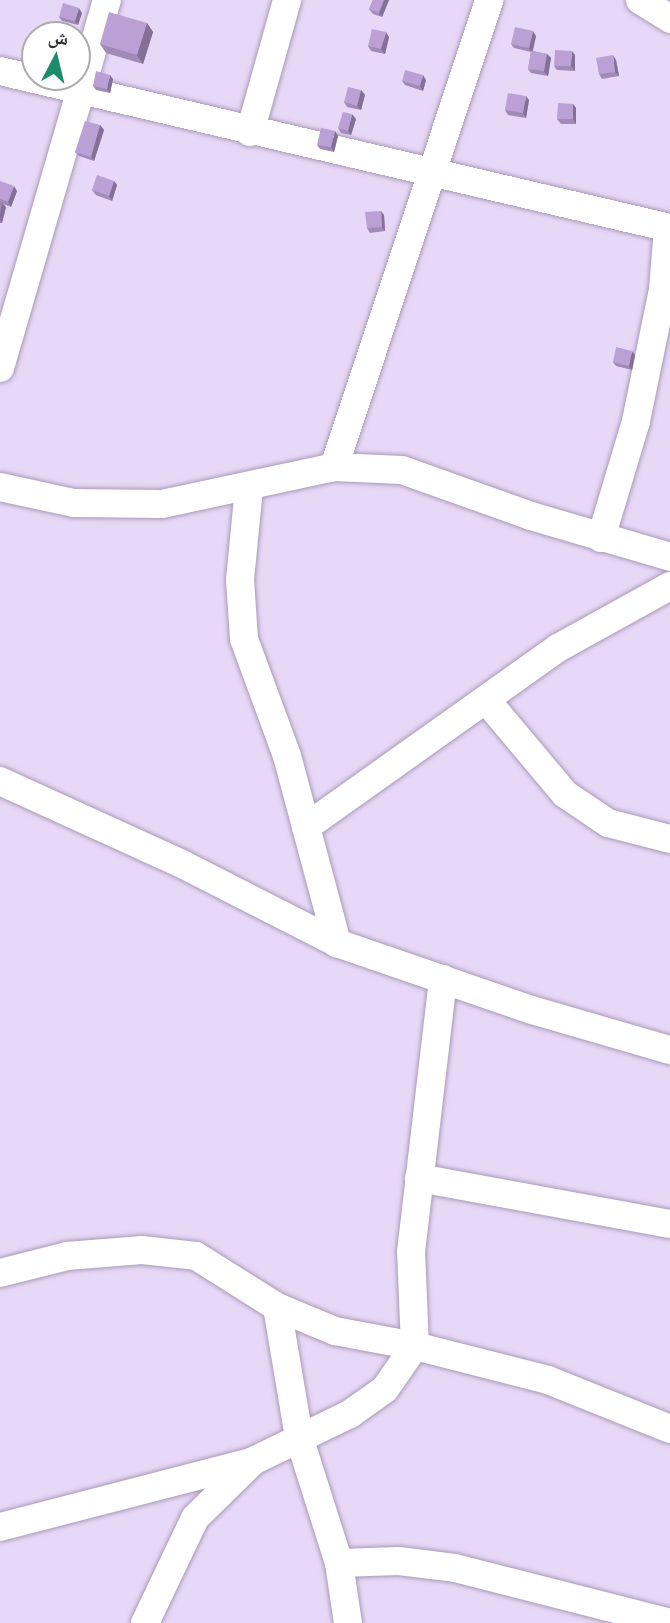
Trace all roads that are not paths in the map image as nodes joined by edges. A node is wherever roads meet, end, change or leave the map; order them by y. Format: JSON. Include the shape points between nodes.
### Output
{"nodes":[{"id":1,"x":107,"y":0,"type":"edge"},
{"id":2,"x":287,"y":0,"type":"edge"},
{"id":3,"x":489,"y":0,"type":"edge"},
{"id":4,"x":640,"y":0,"type":"edge"},
{"id":5,"x":670,"y":19,"type":"edge"},
{"id":6,"x":0,"y":71,"type":"edge"},
{"id":7,"x":83,"y":92,"type":"junction"},
{"id":8,"x":250,"y":132,"type":"junction"},
{"id":9,"x":429,"y":172,"type":"junction"},
{"id":10,"x":669,"y":228,"type":"edge"},
{"id":11,"x":0,"y":368,"type":"edge"},
{"id":12,"x":334,"y":467,"type":"junction"},
{"id":13,"x":0,"y":487,"type":"edge"},
{"id":14,"x":249,"y":488,"type":"junction"},
{"id":15,"x":601,"y":538,"type":"junction"},
{"id":16,"x":670,"y":557,"type":"edge"},
{"id":17,"x":670,"y":586,"type":"edge"},
{"id":18,"x":487,"y":701,"type":"junction"},
{"id":19,"x":0,"y":782,"type":"edge"},
{"id":20,"x":306,"y":827,"type":"junction"},
{"id":21,"x":670,"y":839,"type":"edge"},
{"id":22,"x":337,"y":943,"type":"junction"},
{"id":23,"x":443,"y":979,"type":"junction"},
{"id":24,"x":670,"y":1050,"type":"edge"},
{"id":25,"x":419,"y":1178,"type":"junction"},
{"id":26,"x":670,"y":1224,"type":"edge"},
{"id":27,"x":0,"y":1273,"type":"edge"},
{"id":28,"x":277,"y":1307,"type":"junction"},
{"id":29,"x":415,"y":1346,"type":"junction"},
{"id":30,"x":670,"y":1429,"type":"edge"},
{"id":31,"x":299,"y":1437,"type":"junction"},
{"id":32,"x":253,"y":1461,"type":"junction"},
{"id":33,"x":0,"y":1527,"type":"edge"},
{"id":34,"x":339,"y":1563,"type":"junction"},
{"id":35,"x":145,"y":1623,"type":"edge"},
{"id":36,"x":348,"y":1623,"type":"edge"},
{"id":37,"x":670,"y":1623,"type":"edge"}],
"edges":[{"from":1,"to":7,"type":"street"},
{"from":2,"to":8,"type":"street"},
{"from":3,"to":9,"type":"street"},
{"from":4,"to":5,"type":"street"},
{"from":6,"to":7,"type":"street"},
{"from":7,"to":8,"type":"street"},
{"from":7,"to":11,"type":"street"},
{"from":8,"to":9,"type":"street"},
{"from":9,"to":10,"type":"street"},
{"from":9,"to":12,"type":"street"},
{"from":10,"to":15,"type":"street","via":[[663,289],[636,421]]},
{"from":12,"to":14,"type":"street"},
{"from":12,"to":15,"type":"street","via":[[402,470]]},
{"from":13,"to":14,"type":"street","via":[[74,503],[124,504],[162,504]]},
{"from":14,"to":20,"type":"street","via":[[240,580],[244,639],[287,756]]},
{"from":15,"to":16,"type":"street"},
{"from":17,"to":18,"type":"street","via":[[598,623]]},
{"from":18,"to":20,"type":"street"},
{"from":18,"to":21,"type":"street","via":[[565,794],[608,823]]},
{"from":19,"to":22,"type":"street","via":[[182,864]]},
{"from":20,"to":22,"type":"street"},
{"from":22,"to":23,"type":"street"},
{"from":23,"to":24,"type":"street"},
{"from":23,"to":25,"type":"street"},
{"from":25,"to":26,"type":"street"},
{"from":25,"to":29,"type":"street","via":[[411,1252]]},
{"from":27,"to":28,"type":"street","via":[[67,1256],[142,1250],[196,1256]]},
{"from":28,"to":29,"type":"street","via":[[335,1331]]},
{"from":28,"to":31,"type":"street"},
{"from":29,"to":30,"type":"street","via":[[548,1380]]},
{"from":29,"to":31,"type":"street","via":[[385,1389],[350,1414]]},
{"from":31,"to":32,"type":"street"},
{"from":31,"to":34,"type":"street"},
{"from":32,"to":33,"type":"street"},
{"from":32,"to":35,"type":"street","via":[[195,1518]]},
{"from":34,"to":36,"type":"street"},
{"from":34,"to":37,"type":"street","via":[[399,1561],[455,1568]]}]}
